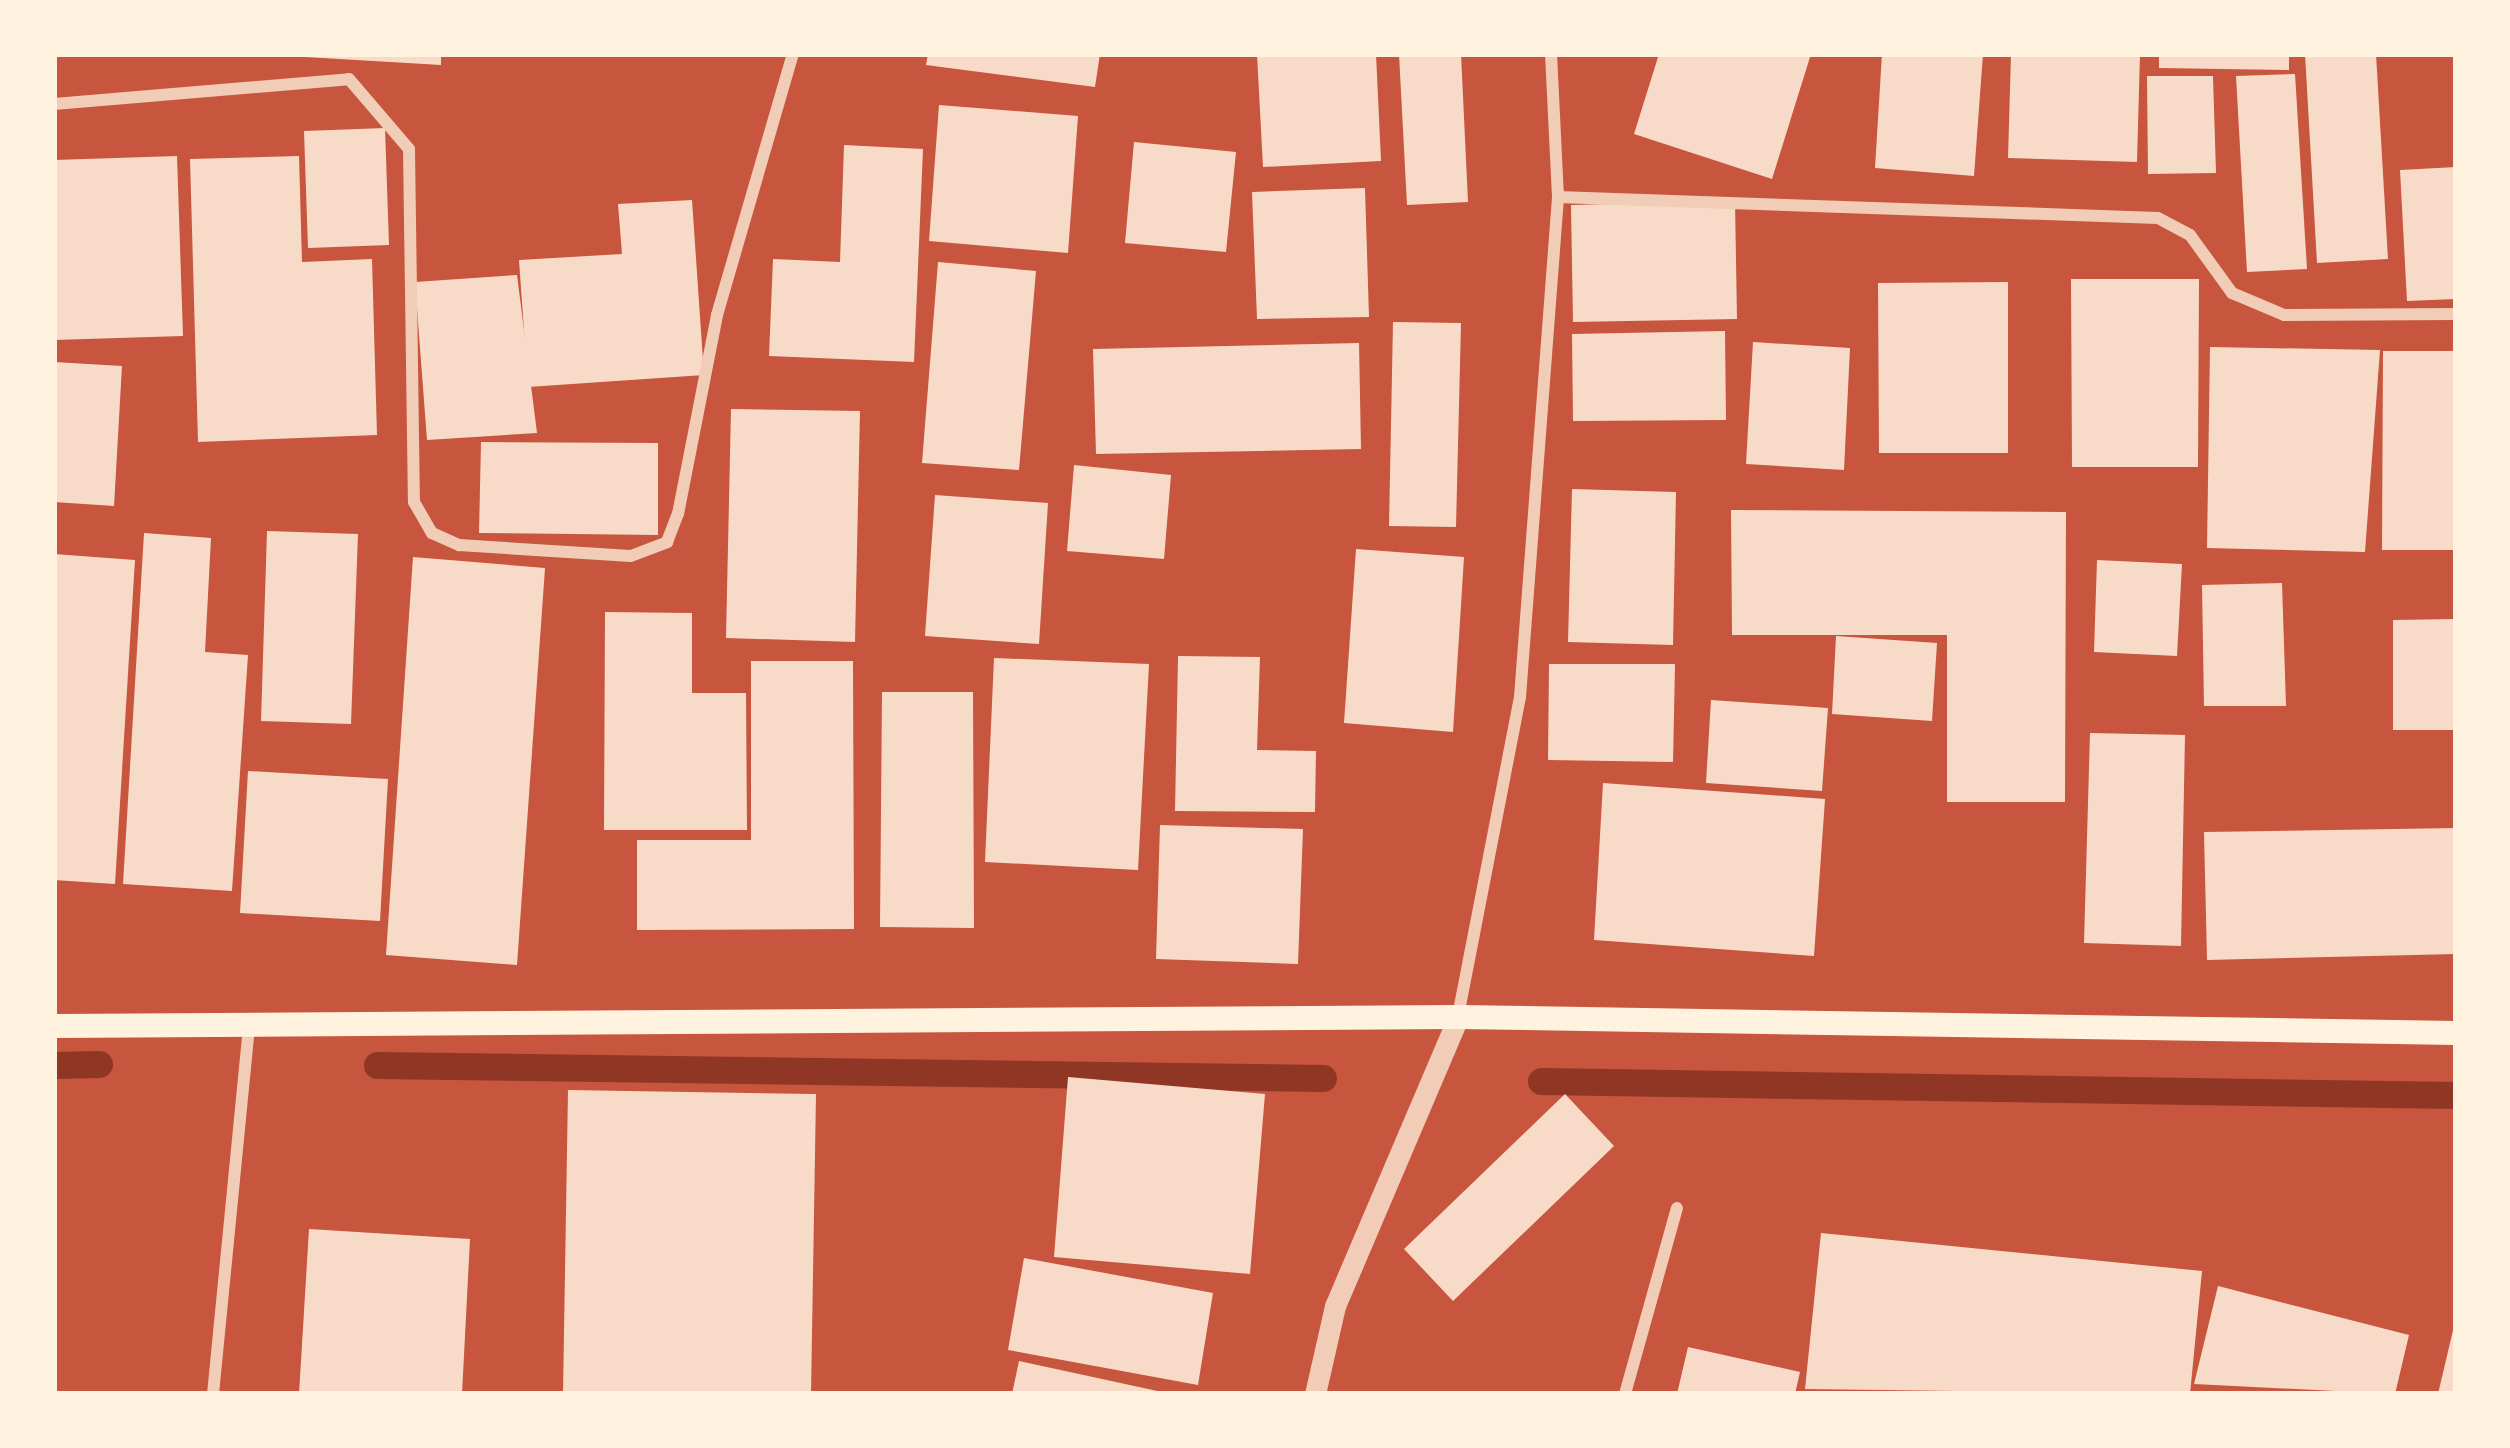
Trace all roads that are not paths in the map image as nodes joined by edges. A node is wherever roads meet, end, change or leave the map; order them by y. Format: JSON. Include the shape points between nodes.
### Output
{"nodes":[{"id":1,"x":794,"y":54,"type":"edge"},
{"id":2,"x":1551,"y":54,"type":"edge"},
{"id":3,"x":54,"y":104,"type":"edge"},
{"id":4,"x":1558,"y":197,"type":"junction"},
{"id":5,"x":2456,"y":314,"type":"edge"},
{"id":6,"x":1458,"y":1017,"type":"junction"},
{"id":7,"x":54,"y":1026,"type":"edge"},
{"id":8,"x":249,"y":1028,"type":"junction"},
{"id":9,"x":2456,"y":1033,"type":"edge"},
{"id":10,"x":1677,"y":1208,"type":"dead end"},
{"id":11,"x":213,"y":1394,"type":"edge"},
{"id":12,"x":1315,"y":1394,"type":"edge"},
{"id":13,"x":1625,"y":1394,"type":"edge"}],
"edges":[{"from":1,"to":3,"type":"street","via":[[717,315],[678,514],[667,542],[631,556],[459,545],[432,533],[414,502],[409,149],[350,79]]},
{"from":2,"to":4,"type":"street"},
{"from":4,"to":5,"type":"street","via":[[2158,218],[2190,235],[2232,293],[2284,315]]},
{"from":4,"to":6,"type":"street","via":[[1520,697]]},
{"from":6,"to":8,"type":"main road"},
{"from":6,"to":9,"type":"main road"},
{"from":6,"to":12,"type":"street","via":[[1335,1306]]},
{"from":7,"to":8,"type":"main road"},
{"from":8,"to":11,"type":"street"},
{"from":10,"to":13,"type":"street"}]}
